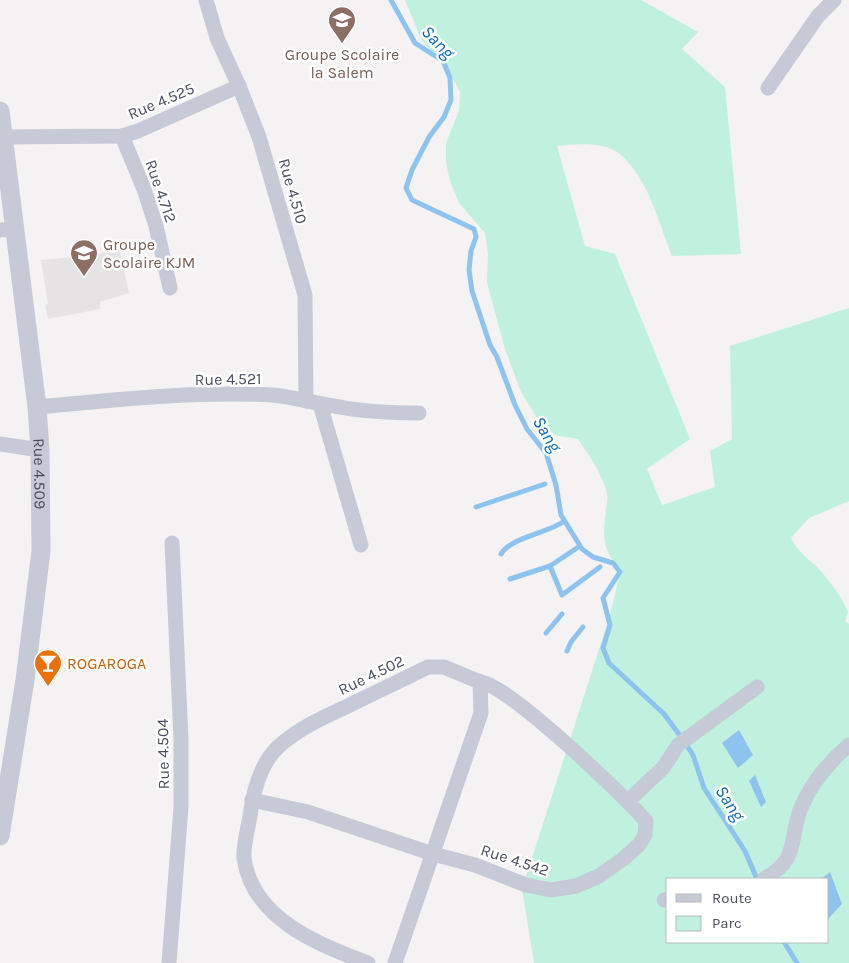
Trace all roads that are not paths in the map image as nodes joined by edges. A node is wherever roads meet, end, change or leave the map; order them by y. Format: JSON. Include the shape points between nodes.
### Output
{"nodes":[{"id":1,"x":206,"y":0,"type":"edge"},
{"id":2,"x":834,"y":0,"type":"edge"},
{"id":3,"x":239,"y":86,"type":"junction"},
{"id":4,"x":768,"y":88,"type":"dead end"},
{"id":5,"x":0,"y":110,"type":"edge"},
{"id":6,"x":122,"y":136,"type":"junction"},
{"id":7,"x":3,"y":137,"type":"junction"},
{"id":8,"x":7,"y":230,"type":"edge"},
{"id":9,"x":170,"y":288,"type":"dead end"},
{"id":10,"x":313,"y":402,"type":"junction"},
{"id":11,"x":37,"y":406,"type":"junction"},
{"id":12,"x":419,"y":413,"type":"dead end"},
{"id":13,"x":0,"y":444,"type":"edge"},
{"id":14,"x":40,"y":450,"type":"junction"},
{"id":15,"x":172,"y":543,"type":"dead end"},
{"id":16,"x":361,"y":545,"type":"dead end"},
{"id":17,"x":480,"y":682,"type":"junction"},
{"id":18,"x":757,"y":687,"type":"dead end"},
{"id":19,"x":849,"y":745,"type":"edge"},
{"id":20,"x":4,"y":777,"type":"edge"},
{"id":21,"x":252,"y":800,"type":"junction"},
{"id":22,"x":628,"y":801,"type":"junction"},
{"id":23,"x":0,"y":836,"type":"edge"},
{"id":24,"x":433,"y":854,"type":"junction"},
{"id":25,"x":765,"y":878,"type":"edge"},
{"id":26,"x":169,"y":963,"type":"edge"},
{"id":27,"x":368,"y":963,"type":"edge"},
{"id":28,"x":395,"y":963,"type":"edge"}],
"edges":[{"from":1,"to":3,"type":"street","name":"Rue 4.510","via":[[216,38]]},
{"from":2,"to":4,"type":"street","via":[[818,16]]},
{"from":3,"to":6,"type":"street","name":"Rue 4.525"},
{"from":3,"to":10,"type":"street","name":"Rue 4.510","via":[[259,137],[305,295]]},
{"from":5,"to":7,"type":"street","name":"Rue 4.509"},
{"from":6,"to":7,"type":"street","name":"Rue 4.525"},
{"from":6,"to":9,"type":"street","name":"Rue 4.712","via":[[147,198]]},
{"from":7,"to":8,"type":"street","name":"Rue 4.509"},
{"from":8,"to":11,"type":"street","name":"Rue 4.509"},
{"from":10,"to":11,"type":"street","name":"Rue 4.521","via":[[237,395]]},
{"from":10,"to":12,"type":"street","name":"Rue 4.521","via":[[387,413]]},
{"from":10,"to":16,"type":"street","name":"Rue 4.510"},
{"from":11,"to":14,"type":"street","name":"Rue 4.509"},
{"from":13,"to":14,"type":"street"},
{"from":14,"to":20,"type":"street","name":"Rue 4.509","via":[[40,551],[24,680]]},
{"from":15,"to":26,"type":"street","name":"Rue 4.504","via":[[181,807]]},
{"from":17,"to":21,"type":"street","name":"Rue 4.502","via":[[444,667],[428,668],[302,728],[267,759]]},
{"from":17,"to":22,"type":"street","name":"Rue 4.542","via":[[488,683],[511,698]]},
{"from":17,"to":24,"type":"street","via":[[480,713]]},
{"from":18,"to":22,"type":"street","via":[[678,745],[663,768]]},
{"from":19,"to":25,"type":"street","via":[[818,779],[800,810],[793,844],[785,863]]},
{"from":20,"to":23,"type":"street","name":"Rue 4.509"},
{"from":21,"to":24,"type":"street","name":"Rue 4.542","via":[[308,812]]},
{"from":21,"to":27,"type":"street","name":"Rue 4.502","via":[[244,857],[252,884],[285,923],[331,950]]},
{"from":22,"to":24,"type":"street","name":"Rue 4.542","via":[[646,821],[645,834],[639,845],[599,876],[576,886],[551,890],[526,885],[474,865]]},
{"from":24,"to":28,"type":"street"}]}
